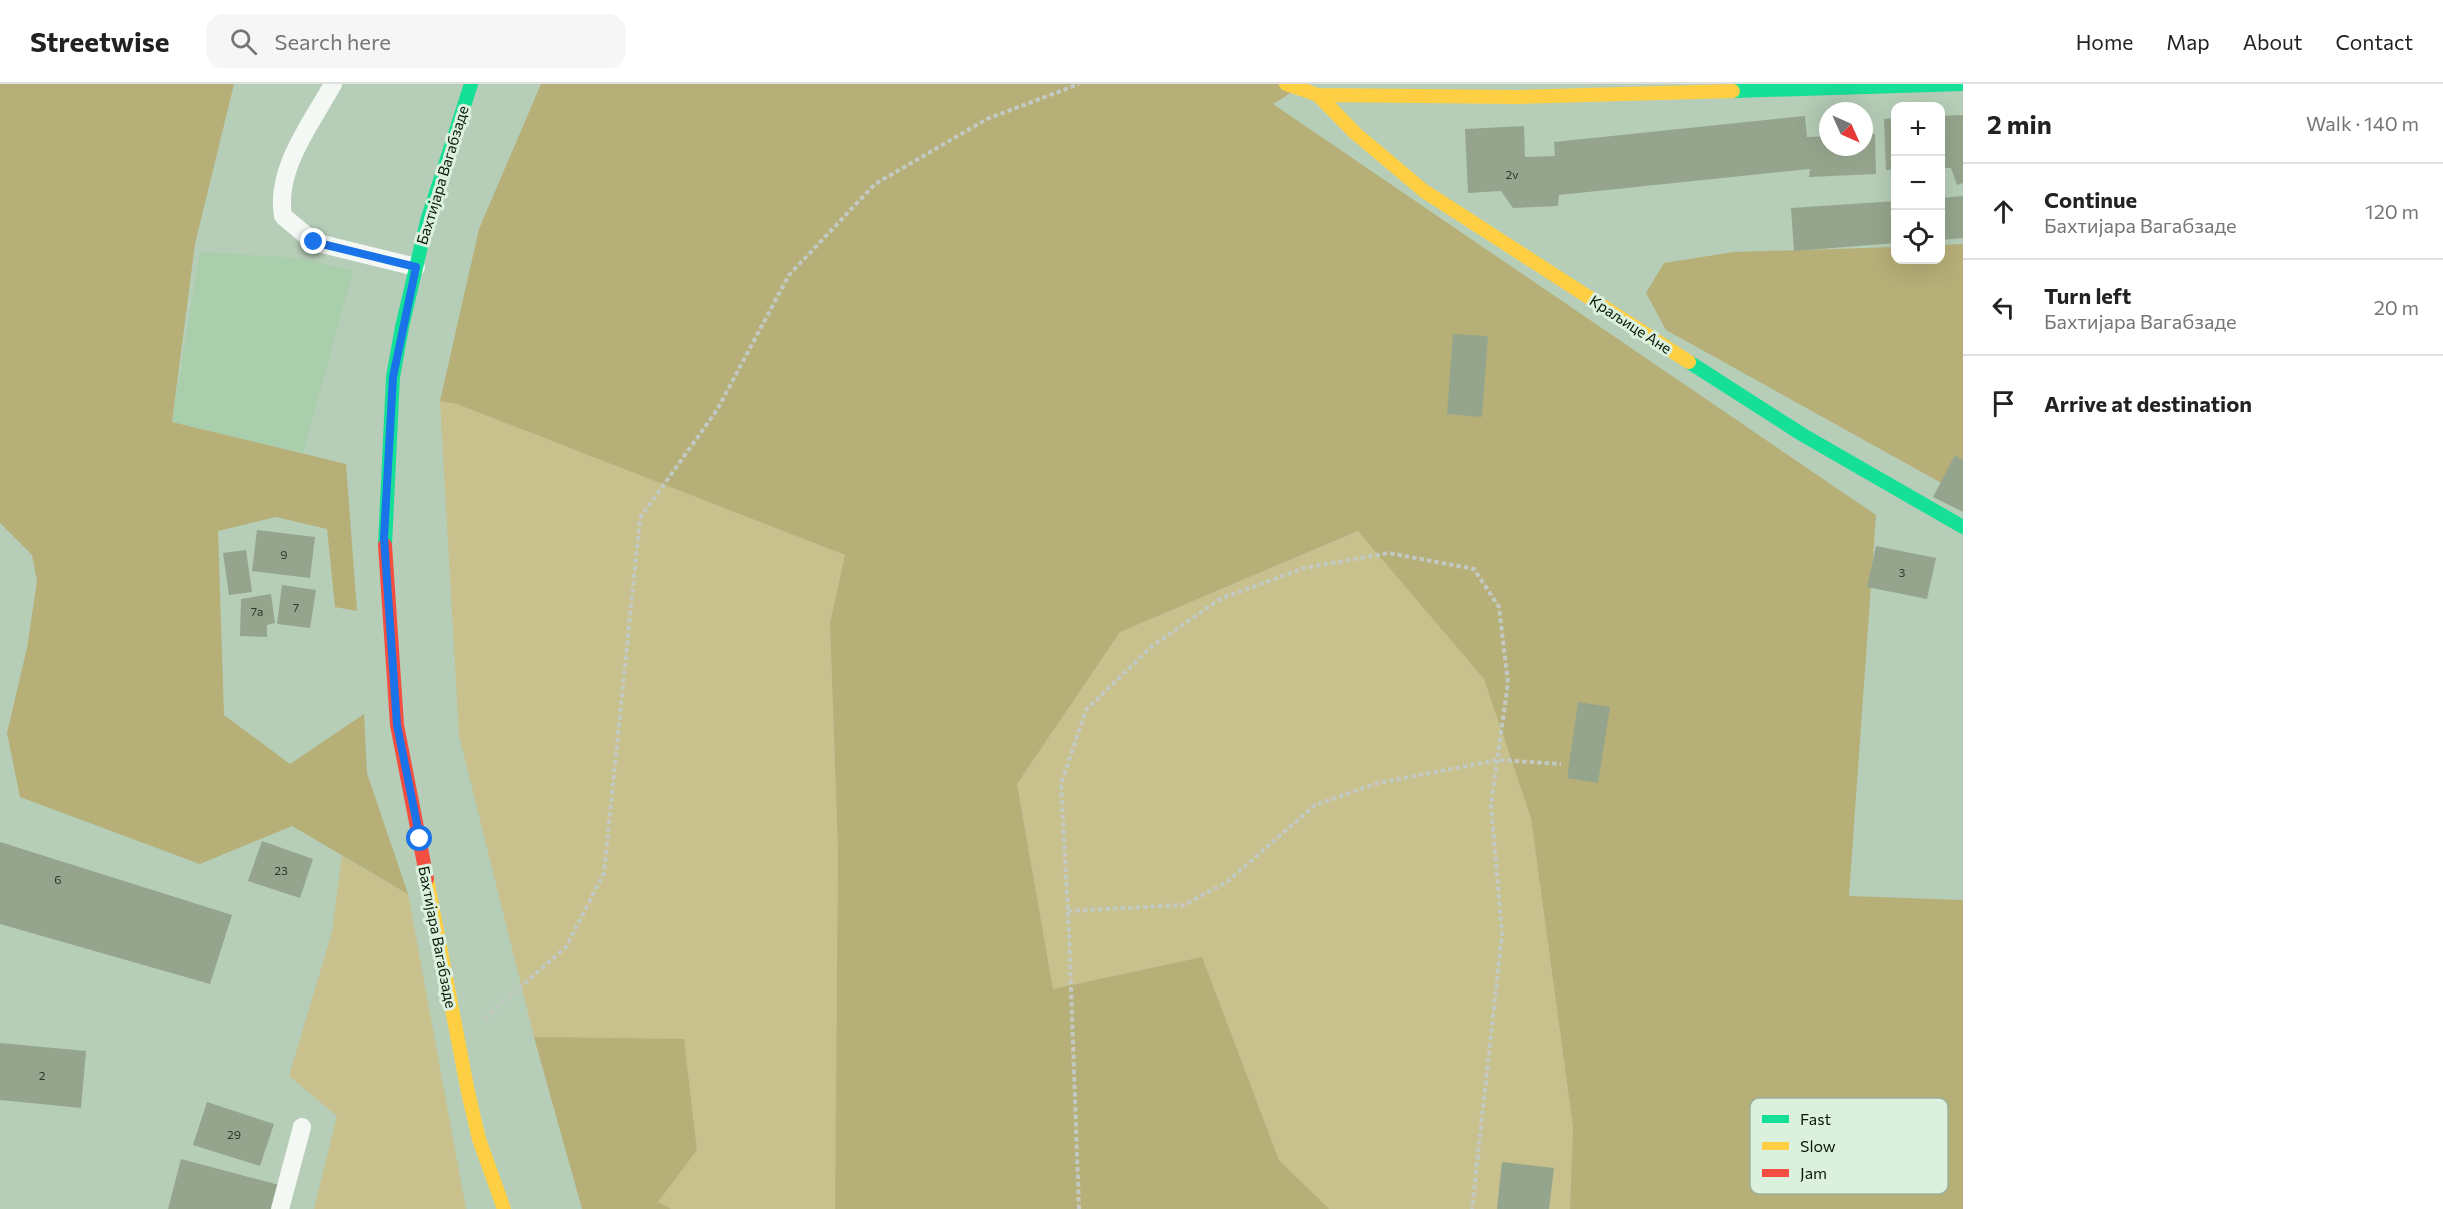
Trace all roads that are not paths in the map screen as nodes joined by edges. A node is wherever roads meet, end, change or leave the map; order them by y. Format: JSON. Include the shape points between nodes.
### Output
{"nodes":[{"id":1,"x":333,"y":84,"type":"edge"},
{"id":2,"x":471,"y":84,"type":"edge"},
{"id":3,"x":1286,"y":84,"type":"edge"},
{"id":4,"x":1963,"y":84,"type":"edge"},
{"id":5,"x":1318,"y":95,"type":"junction"},
{"id":6,"x":416,"y":267,"type":"junction"},
{"id":7,"x":1963,"y":527,"type":"edge"},
{"id":8,"x":302,"y":1127,"type":"dead end"},
{"id":9,"x":500,"y":1206,"type":"edge"},
{"id":10,"x":280,"y":1209,"type":"edge"}],
"edges":[{"from":1,"to":6,"type":"lane","via":[[290,164],[282,191],[284,216],[314,242]]},
{"from":2,"to":6,"type":"street","name":"Бахтијара Вагабзаде","via":[[452,136]]},
{"from":3,"to":5,"type":"street"},
{"from":4,"to":5,"type":"street","via":[[1518,97]]},
{"from":5,"to":7,"type":"street","name":"Краљице Ане","via":[[1355,133],[1424,191],[1803,435]]},
{"from":6,"to":9,"type":"street","name":"Бахтијара Вагабзаде","via":[[393,377],[387,454],[384,538],[397,725],[468,1092]]},
{"from":8,"to":10,"type":"lane"}]}
